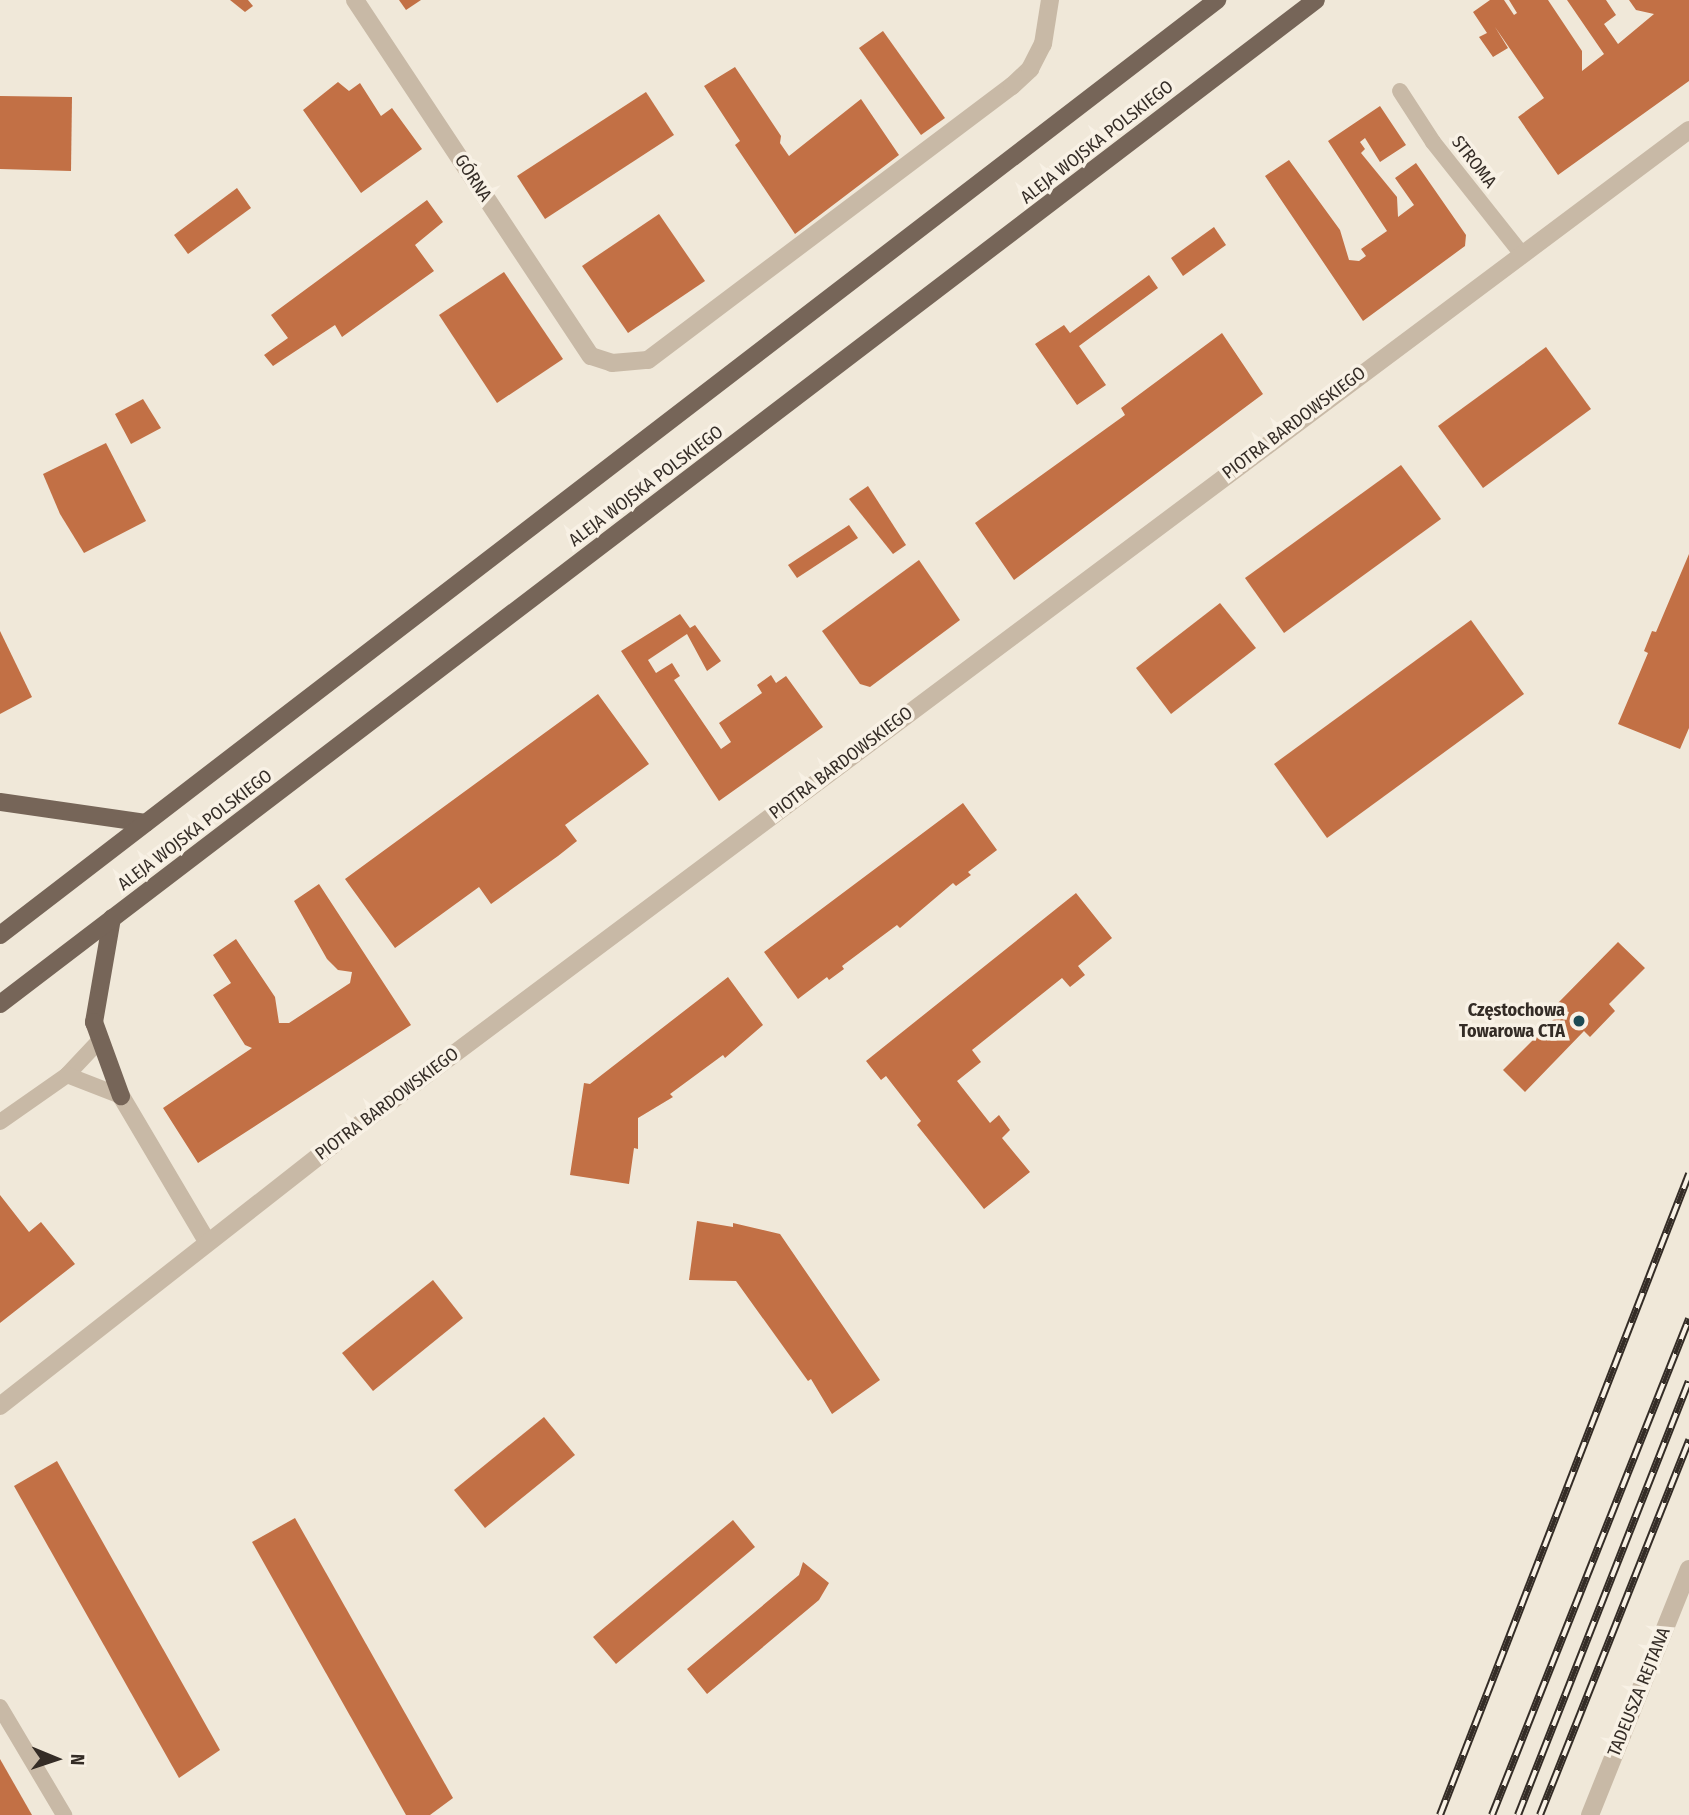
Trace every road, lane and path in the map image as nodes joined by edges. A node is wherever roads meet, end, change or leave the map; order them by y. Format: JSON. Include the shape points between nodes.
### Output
{"nodes":[{"id":1,"x":355,"y":0,"type":"edge"},
{"id":2,"x":1050,"y":0,"type":"edge"},
{"id":3,"x":1217,"y":0,"type":"edge"},
{"id":4,"x":1316,"y":0,"type":"edge"},
{"id":5,"x":1400,"y":91,"type":"dead end"},
{"id":6,"x":1689,"y":130,"type":"edge"},
{"id":7,"x":1521,"y":253,"type":"junction"},
{"id":8,"x":0,"y":802,"type":"edge"},
{"id":9,"x":145,"y":823,"type":"junction"},
{"id":10,"x":112,"y":918,"type":"junction"},
{"id":11,"x":0,"y":935,"type":"edge"},
{"id":12,"x":0,"y":1004,"type":"edge"},
{"id":13,"x":99,"y":1041,"type":"junction"},
{"id":14,"x":67,"y":1075,"type":"junction"},
{"id":15,"x":121,"y":1096,"type":"junction"},
{"id":16,"x":0,"y":1122,"type":"edge"},
{"id":17,"x":206,"y":1240,"type":"junction"},
{"id":18,"x":0,"y":1406,"type":"edge"},
{"id":19,"x":1689,"y":1569,"type":"edge"},
{"id":20,"x":0,"y":1707,"type":"edge"},
{"id":21,"x":64,"y":1815,"type":"edge"},
{"id":22,"x":1590,"y":1815,"type":"edge"}],
"edges":[{"from":1,"to":2,"type":"street","name":"GÓRNA","via":[[591,356],[612,363],[648,360],[1012,86],[1030,69],[1043,44]]},
{"from":3,"to":9,"type":"main road","name":"ALEJA WOJSKA POLSKIEGO"},
{"from":4,"to":10,"type":"main road","name":"ALEJA WOJSKA POLSKIEGO"},
{"from":5,"to":7,"type":"lane","name":"STROMA","via":[[1433,142]]},
{"from":6,"to":7,"type":"street","name":"PIOTRA BARDOWSKIEGO"},
{"from":7,"to":17,"type":"street","name":"PIOTRA BARDOWSKIEGO"},
{"from":8,"to":9,"type":"main road"},
{"from":9,"to":11,"type":"main road","name":"ALEJA WOJSKA POLSKIEGO"},
{"from":10,"to":12,"type":"main road","name":"ALEJA WOJSKA POLSKIEGO"},
{"from":10,"to":13,"type":"main road","via":[[94,1022]]},
{"from":13,"to":14,"type":"lane"},
{"from":13,"to":15,"type":"main road"},
{"from":14,"to":15,"type":"lane"},
{"from":14,"to":16,"type":"lane"},
{"from":15,"to":17,"type":"street"},
{"from":17,"to":18,"type":"street","name":"PIOTRA BARDOWSKIEGO"},
{"from":19,"to":22,"type":"street","name":"TADEUSZA REJTANA"},
{"from":20,"to":21,"type":"lane"}]}
